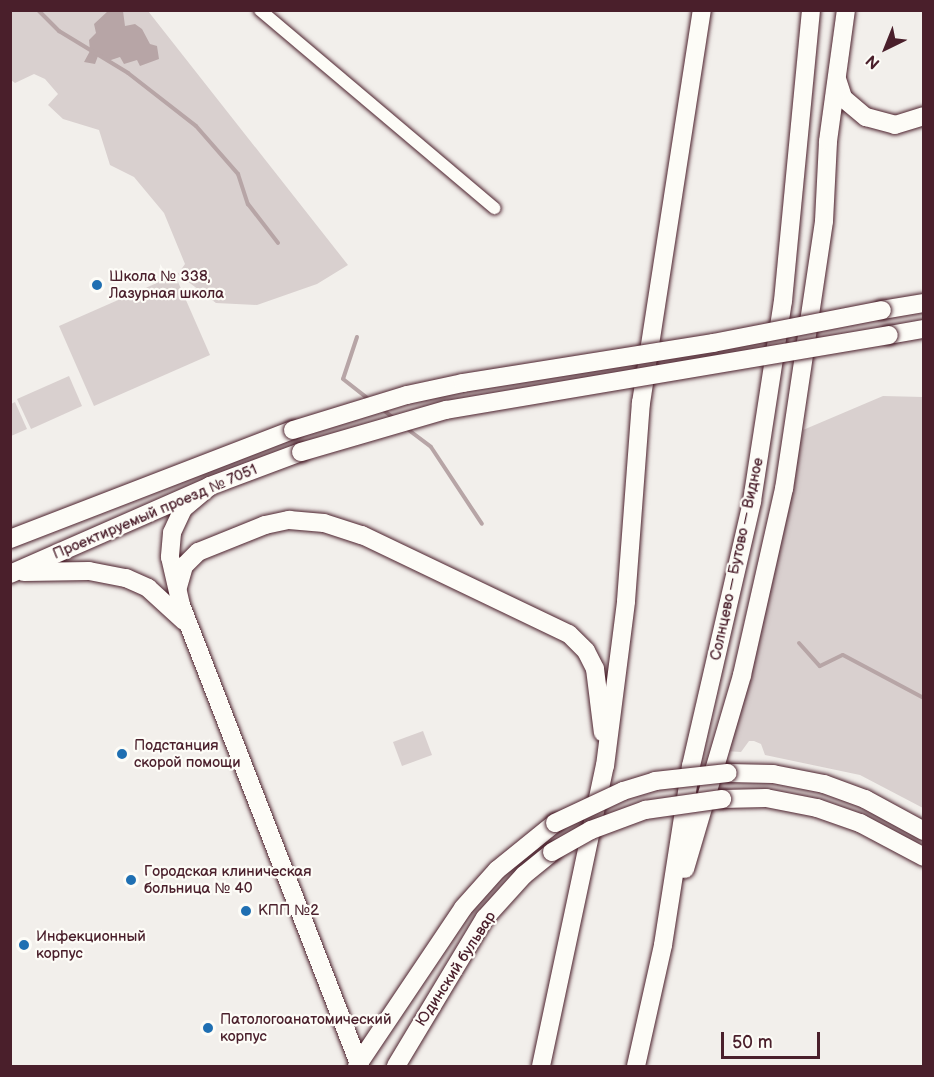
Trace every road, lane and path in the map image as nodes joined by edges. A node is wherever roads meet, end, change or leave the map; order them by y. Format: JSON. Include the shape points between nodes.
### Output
{"nodes":[{"id":1,"x":260,"y":10,"type":"edge"},
{"id":2,"x":702,"y":10,"type":"edge"},
{"id":3,"x":810,"y":10,"type":"edge"},
{"id":4,"x":846,"y":10,"type":"edge"},
{"id":5,"x":836,"y":75,"type":"junction"},
{"id":6,"x":924,"y":117,"type":"edge"},
{"id":7,"x":494,"y":208,"type":"dead end"},
{"id":8,"x":924,"y":303,"type":"edge"},
{"id":9,"x":924,"y":329,"type":"edge"},
{"id":10,"x":210,"y":486,"type":"junction"},
{"id":11,"x":10,"y":539,"type":"edge"},
{"id":12,"x":11,"y":573,"type":"edge"},
{"id":13,"x":177,"y":588,"type":"junction"},
{"id":14,"x":188,"y":628,"type":"junction"},
{"id":15,"x":605,"y":766,"type":"junction"},
{"id":16,"x":924,"y":831,"type":"edge"},
{"id":17,"x":924,"y":857,"type":"edge"},
{"id":18,"x":663,"y":945,"type":"junction"},
{"id":19,"x":359,"y":1066,"type":"edge"},
{"id":20,"x":396,"y":1066,"type":"edge"},
{"id":21,"x":541,"y":1066,"type":"edge"},
{"id":22,"x":636,"y":1066,"type":"edge"}],
"edges":[{"from":1,"to":7,"type":"street"},
{"from":2,"to":15,"type":"main road","via":[[641,403],[626,601]]},
{"from":3,"to":18,"type":"main road","name":"Солнцево — Бутово — Видное","via":[[783,302],[753,501],[692,766]]},
{"from":4,"to":5,"type":"main road"},
{"from":5,"to":6,"type":"main road","via":[[843,98],[866,117],[895,125]]},
{"from":5,"to":18,"type":"main road","via":[[824,221],[784,489],[742,675]]},
{"from":8,"to":11,"type":"main road","name":"Проектируемый проезд № 7051","bridge":true,"via":[[407,395],[293,430]]},
{"from":9,"to":10,"type":"main road","name":"Проектируемый проезд № 7051","bridge":true,"via":[[446,410],[301,452]]},
{"from":10,"to":12,"type":"main road","name":"Проектируемый проезд № 7051"},
{"from":10,"to":13,"type":"main road","via":[[183,509],[172,533],[171,557]]},
{"from":12,"to":14,"type":"main road","via":[[89,571],[126,578],[167,603]]},
{"from":13,"to":14,"type":"main road"},
{"from":13,"to":15,"type":"main road","via":[[184,566],[198,552],[265,525],[289,520],[324,523],[362,535],[569,634],[586,651],[595,669]]},
{"from":14,"to":19,"type":"main road"},
{"from":15,"to":21,"type":"main road"},
{"from":16,"to":19,"type":"main road","name":"Юдинский бульвар","bridge":true,"via":[[865,799],[824,784],[772,774],[728,773],[655,782],[623,791],[555,823],[497,870],[463,908]]},
{"from":17,"to":20,"type":"main road","name":"Юдинский бульвар","bridge":true,"via":[[860,823],[817,808],[766,798],[722,799],[645,810],[591,830],[552,852],[524,875],[485,918]]},
{"from":18,"to":22,"type":"main road","name":"Солнцево — Бутово — Видное"}]}
